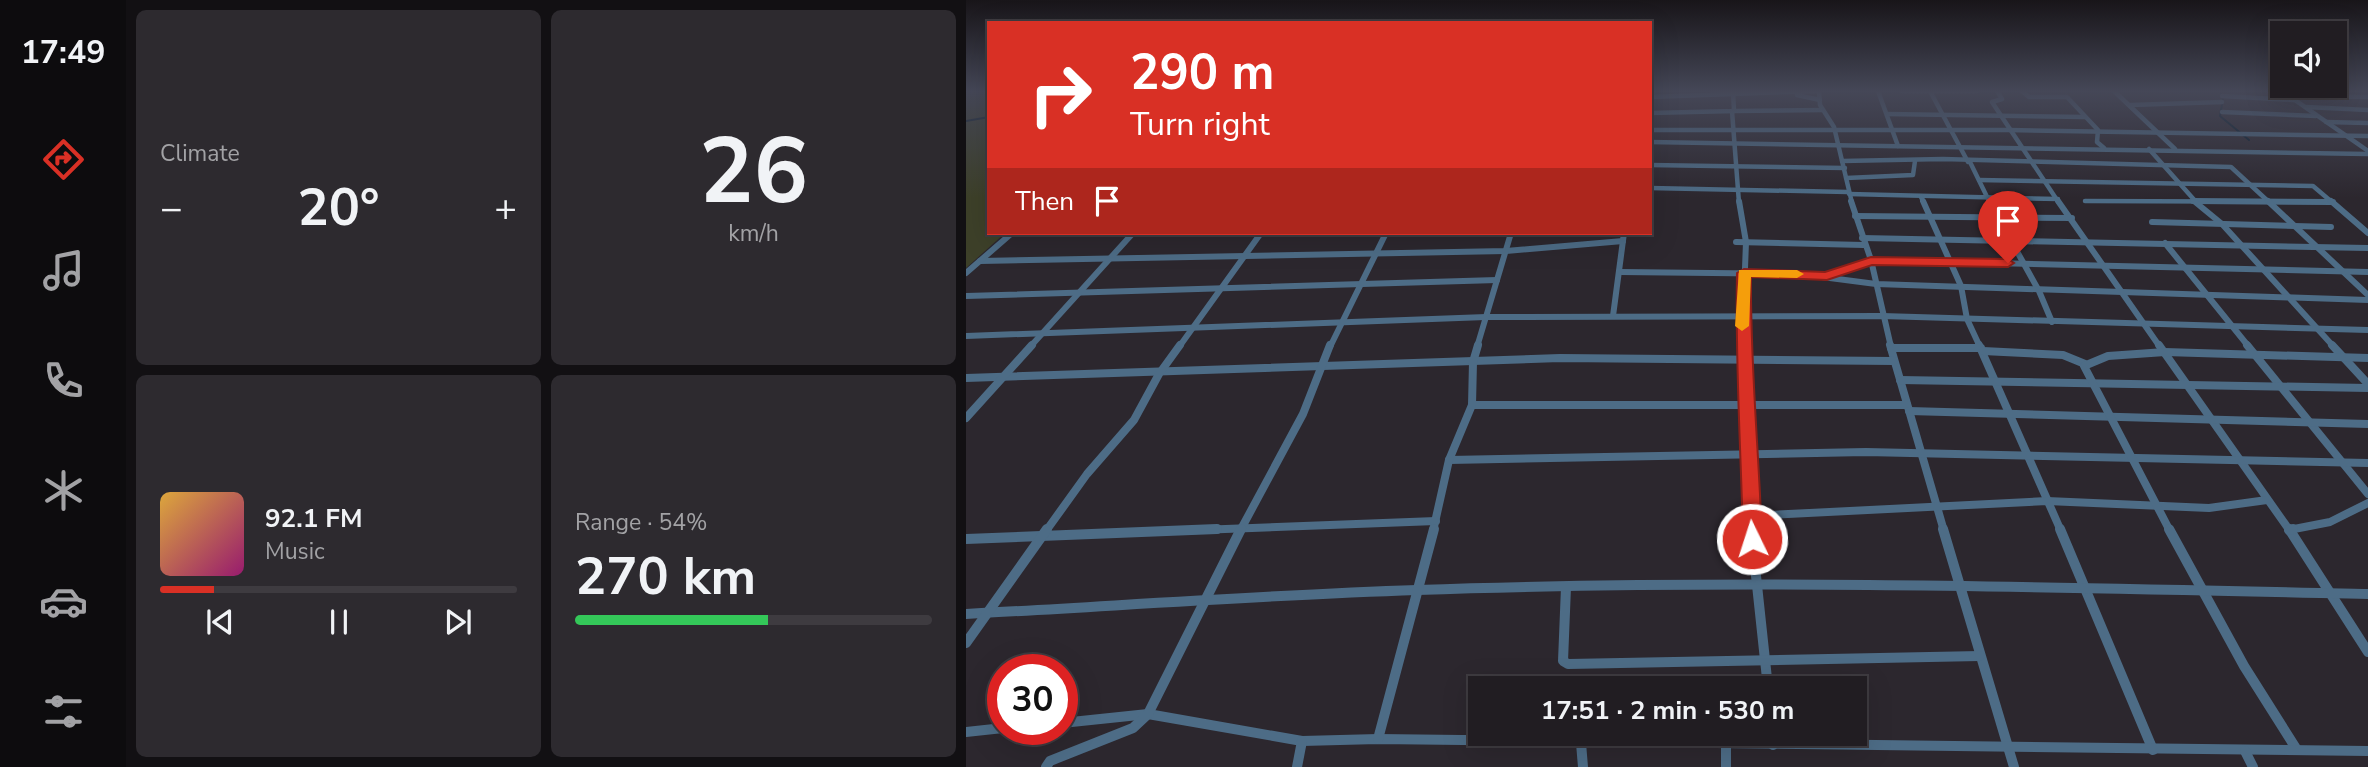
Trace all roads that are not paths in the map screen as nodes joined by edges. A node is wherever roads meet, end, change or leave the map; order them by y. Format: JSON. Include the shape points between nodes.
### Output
{"nodes":[{"id":1,"x":1792,"y":127,"type":"joint"},
{"id":2,"x":1834,"y":127,"type":"junction"},
{"id":3,"x":2006,"y":127,"type":"edge"},
{"id":4,"x":2095,"y":127,"type":"edge"},
{"id":5,"x":2152,"y":127,"type":"edge"},
{"id":6,"x":2332,"y":127,"type":"edge"},
{"id":7,"x":1893,"y":128,"type":"junction"},
{"id":8,"x":1732,"y":129,"type":"junction"},
{"id":9,"x":1952,"y":129,"type":"junction"},
{"id":10,"x":1652,"y":130,"type":"edge"},
{"id":11,"x":2008,"y":130,"type":"junction"},
{"id":12,"x":2098,"y":130,"type":"junction"},
{"id":13,"x":2155,"y":130,"type":"junction"},
{"id":14,"x":2343,"y":135,"type":"junction"},
{"id":15,"x":2368,"y":136,"type":"edge"},
{"id":16,"x":1652,"y":142,"type":"edge"},
{"id":17,"x":1735,"y":144,"type":"junction"},
{"id":18,"x":1839,"y":145,"type":"junction"},
{"id":19,"x":1898,"y":146,"type":"junction"},
{"id":20,"x":1962,"y":147,"type":"junction"},
{"id":21,"x":2021,"y":148,"type":"junction"},
{"id":22,"x":2104,"y":148,"type":"junction"},
{"id":23,"x":2149,"y":149,"type":"junction"},
{"id":24,"x":2175,"y":149,"type":"junction"},
{"id":25,"x":2368,"y":153,"type":"edge"},
{"id":26,"x":1842,"y":161,"type":"junction"},
{"id":27,"x":1915,"y":161,"type":"junction"},
{"id":28,"x":1969,"y":162,"type":"junction"},
{"id":29,"x":2032,"y":163,"type":"junction"},
{"id":30,"x":1652,"y":165,"type":"edge"},
{"id":31,"x":1735,"y":166,"type":"junction"},
{"id":32,"x":2166,"y":167,"type":"junction"},
{"id":33,"x":1845,"y":168,"type":"junction"},
{"id":34,"x":1846,"y":177,"type":"junction"},
{"id":35,"x":1979,"y":180,"type":"junction"},
{"id":36,"x":2045,"y":181,"type":"junction"},
{"id":37,"x":2180,"y":183,"type":"junction"},
{"id":38,"x":2251,"y":185,"type":"junction"},
{"id":39,"x":1652,"y":188,"type":"edge"},
{"id":40,"x":1737,"y":190,"type":"junction"},
{"id":41,"x":1849,"y":193,"type":"junction"},
{"id":42,"x":1921,"y":197,"type":"junction"},
{"id":43,"x":1990,"y":198,"type":"junction"},
{"id":44,"x":2058,"y":199,"type":"junction"},
{"id":45,"x":2193,"y":200,"type":"junction"},
{"id":46,"x":2265,"y":200,"type":"junction"},
{"id":47,"x":2085,"y":201,"type":"dead end"},
{"id":48,"x":2334,"y":202,"type":"junction"},
{"id":49,"x":1856,"y":216,"type":"junction"},
{"id":50,"x":1930,"y":217,"type":"junction"},
{"id":51,"x":2072,"y":218,"type":"junction"},
{"id":52,"x":1998,"y":219,"type":"junction"},
{"id":53,"x":2152,"y":222,"type":"dead end"},
{"id":54,"x":2221,"y":224,"type":"junction"},
{"id":55,"x":2297,"y":227,"type":"junction"},
{"id":56,"x":2331,"y":227,"type":"dead end"},
{"id":57,"x":2368,"y":233,"type":"edge"},
{"id":58,"x":1010,"y":235,"type":"edge"},
{"id":59,"x":1131,"y":235,"type":"edge"},
{"id":60,"x":1260,"y":235,"type":"edge"},
{"id":61,"x":1385,"y":235,"type":"edge"},
{"id":62,"x":1510,"y":235,"type":"edge"},
{"id":63,"x":1624,"y":235,"type":"edge"},
{"id":64,"x":1941,"y":239,"type":"junction"},
{"id":65,"x":1622,"y":241,"type":"junction"},
{"id":66,"x":2009,"y":241,"type":"junction"},
{"id":67,"x":1736,"y":242,"type":"dead end"},
{"id":68,"x":1746,"y":242,"type":"junction"},
{"id":69,"x":1863,"y":242,"type":"junction"},
{"id":70,"x":2165,"y":243,"type":"junction"},
{"id":71,"x":2090,"y":244,"type":"junction"},
{"id":72,"x":2242,"y":246,"type":"junction"},
{"id":73,"x":2319,"y":248,"type":"junction"},
{"id":74,"x":2368,"y":248,"type":"edge"},
{"id":75,"x":1506,"y":251,"type":"junction"},
{"id":76,"x":1376,"y":252,"type":"junction"},
{"id":77,"x":1244,"y":256,"type":"junction"},
{"id":78,"x":1111,"y":257,"type":"junction"},
{"id":79,"x":980,"y":261,"type":"junction"},
{"id":80,"x":1871,"y":261,"type":"junction"},
{"id":81,"x":1951,"y":262,"type":"junction"},
{"id":82,"x":2022,"y":263,"type":"junction"},
{"id":83,"x":2106,"y":267,"type":"junction"},
{"id":84,"x":2185,"y":268,"type":"junction"},
{"id":85,"x":2264,"y":270,"type":"junction"},
{"id":86,"x":1619,"y":272,"type":"junction"},
{"id":87,"x":2368,"y":272,"type":"edge"},
{"id":88,"x":966,"y":273,"type":"edge"},
{"id":89,"x":1744,"y":273,"type":"junction"},
{"id":90,"x":2344,"y":273,"type":"junction"},
{"id":91,"x":1827,"y":276,"type":"junction"},
{"id":92,"x":1497,"y":280,"type":"junction"},
{"id":93,"x":1876,"y":284,"type":"junction"},
{"id":94,"x":1358,"y":285,"type":"junction"},
{"id":95,"x":1961,"y":286,"type":"junction"},
{"id":96,"x":1221,"y":288,"type":"junction"},
{"id":97,"x":2039,"y":290,"type":"junction"},
{"id":98,"x":1081,"y":291,"type":"junction"},
{"id":99,"x":2125,"y":292,"type":"junction"},
{"id":100,"x":2207,"y":295,"type":"junction"},
{"id":101,"x":966,"y":296,"type":"edge"},
{"id":102,"x":2289,"y":297,"type":"junction"},
{"id":103,"x":2368,"y":298,"type":"edge"},
{"id":104,"x":1613,"y":316,"type":"junction"},
{"id":105,"x":1882,"y":316,"type":"junction"},
{"id":106,"x":1486,"y":317,"type":"junction"},
{"id":107,"x":1967,"y":319,"type":"junction"},
{"id":108,"x":2052,"y":322,"type":"junction"},
{"id":109,"x":1339,"y":323,"type":"junction"},
{"id":110,"x":2142,"y":324,"type":"junction"},
{"id":111,"x":2232,"y":326,"type":"junction"},
{"id":112,"x":1193,"y":328,"type":"junction"},
{"id":113,"x":2318,"y":329,"type":"junction"},
{"id":114,"x":2368,"y":330,"type":"edge"},
{"id":115,"x":1045,"y":333,"type":"junction"},
{"id":116,"x":966,"y":336,"type":"edge"},
{"id":117,"x":1891,"y":348,"type":"junction"},
{"id":118,"x":1982,"y":349,"type":"junction"},
{"id":119,"x":2165,"y":352,"type":"junction"},
{"id":120,"x":2258,"y":357,"type":"junction"},
{"id":121,"x":2368,"y":358,"type":"edge"},
{"id":122,"x":2346,"y":359,"type":"junction"},
{"id":123,"x":1742,"y":360,"type":"junction"},
{"id":124,"x":1894,"y":360,"type":"junction"},
{"id":125,"x":1473,"y":362,"type":"junction"},
{"id":126,"x":2085,"y":364,"type":"junction"},
{"id":127,"x":1319,"y":368,"type":"junction"},
{"id":128,"x":1159,"y":374,"type":"junction"},
{"id":129,"x":1000,"y":377,"type":"junction"},
{"id":130,"x":966,"y":378,"type":"edge"},
{"id":131,"x":1899,"y":380,"type":"junction"},
{"id":132,"x":1996,"y":382,"type":"junction"},
{"id":133,"x":2091,"y":384,"type":"junction"},
{"id":134,"x":2188,"y":385,"type":"junction"},
{"id":135,"x":2283,"y":386,"type":"junction"},
{"id":136,"x":2368,"y":386,"type":"edge"},
{"id":137,"x":1748,"y":404,"type":"junction"},
{"id":138,"x":1472,"y":405,"type":"junction"},
{"id":139,"x":1908,"y":408,"type":"junction"},
{"id":140,"x":2012,"y":416,"type":"junction"},
{"id":141,"x":966,"y":418,"type":"edge"},
{"id":142,"x":2109,"y":419,"type":"junction"},
{"id":143,"x":2212,"y":421,"type":"junction"},
{"id":144,"x":2311,"y":423,"type":"junction"},
{"id":145,"x":2368,"y":424,"type":"edge"},
{"id":146,"x":1920,"y":452,"type":"junction"},
{"id":147,"x":1749,"y":456,"type":"junction"},
{"id":148,"x":2029,"y":456,"type":"junction"},
{"id":149,"x":2130,"y":458,"type":"junction"},
{"id":150,"x":1449,"y":460,"type":"junction"},
{"id":151,"x":2238,"y":460,"type":"junction"},
{"id":152,"x":2345,"y":463,"type":"junction"},
{"id":153,"x":2368,"y":463,"type":"edge"},
{"id":154,"x":2368,"y":494,"type":"edge"},
{"id":155,"x":2267,"y":500,"type":"junction"},
{"id":156,"x":2047,"y":501,"type":"junction"},
{"id":157,"x":2368,"y":503,"type":"edge"},
{"id":158,"x":1935,"y":504,"type":"junction"},
{"id":159,"x":2157,"y":506,"type":"junction"},
{"id":160,"x":1750,"y":516,"type":"junction"},
{"id":161,"x":1436,"y":521,"type":"junction"},
{"id":162,"x":1243,"y":527,"type":"junction"},
{"id":163,"x":2289,"y":530,"type":"junction"},
{"id":164,"x":1042,"y":537,"type":"junction"},
{"id":165,"x":966,"y":539,"type":"edge"},
{"id":166,"x":1757,"y":585,"type":"junction"},
{"id":167,"x":1958,"y":585,"type":"junction"},
{"id":168,"x":1566,"y":587,"type":"junction"},
{"id":169,"x":2083,"y":588,"type":"junction"},
{"id":170,"x":1416,"y":590,"type":"junction"},
{"id":171,"x":2205,"y":590,"type":"junction"},
{"id":172,"x":2328,"y":592,"type":"junction"},
{"id":173,"x":2368,"y":594,"type":"edge"},
{"id":174,"x":1203,"y":600,"type":"junction"},
{"id":175,"x":966,"y":614,"type":"edge"},
{"id":176,"x":987,"y":615,"type":"junction"},
{"id":177,"x":966,"y":643,"type":"edge"},
{"id":178,"x":2368,"y":652,"type":"edge"},
{"id":179,"x":1980,"y":656,"type":"junction"},
{"id":180,"x":1766,"y":660,"type":"junction"},
{"id":181,"x":1767,"y":676,"type":"edge"},
{"id":182,"x":1148,"y":715,"type":"junction"},
{"id":183,"x":1078,"y":722,"type":"edge"},
{"id":184,"x":987,"y":730,"type":"edge"},
{"id":185,"x":966,"y":732,"type":"edge"},
{"id":186,"x":1378,"y":739,"type":"junction"},
{"id":187,"x":1302,"y":741,"type":"junction"},
{"id":188,"x":1468,"y":741,"type":"edge"},
{"id":189,"x":1867,"y":743,"type":"edge"},
{"id":190,"x":1581,"y":746,"type":"edge"},
{"id":191,"x":1726,"y":746,"type":"edge"},
{"id":192,"x":2008,"y":748,"type":"junction"},
{"id":193,"x":2153,"y":750,"type":"junction"},
{"id":194,"x":2297,"y":750,"type":"junction"},
{"id":195,"x":2245,"y":751,"type":"junction"},
{"id":196,"x":2368,"y":751,"type":"edge"},
{"id":197,"x":1046,"y":767,"type":"edge"},
{"id":198,"x":1297,"y":767,"type":"edge"},
{"id":199,"x":1583,"y":767,"type":"edge"},
{"id":200,"x":1727,"y":767,"type":"edge"},
{"id":201,"x":2014,"y":767,"type":"edge"},
{"id":202,"x":2253,"y":767,"type":"edge"}],
"edges":[{"from":1,"to":2,"type":"street"},
{"from":1,"to":8,"type":"street"},
{"from":2,"to":7,"type":"street"},
{"from":2,"to":18,"type":"street"},
{"from":3,"to":11,"type":"street"},
{"from":4,"to":12,"type":"street"},
{"from":5,"to":13,"type":"street"},
{"from":6,"to":14,"type":"street"},
{"from":7,"to":9,"type":"street"},
{"from":7,"to":19,"type":"street"},
{"from":8,"to":10,"type":"street"},
{"from":8,"to":17,"type":"street"},
{"from":9,"to":11,"type":"street"},
{"from":9,"to":20,"type":"street"},
{"from":11,"to":12,"type":"street"},
{"from":11,"to":21,"type":"street"},
{"from":12,"to":13,"type":"street"},
{"from":12,"to":22,"type":"street","via":[[2097,142]]},
{"from":13,"to":14,"type":"street"},
{"from":13,"to":24,"type":"street"},
{"from":14,"to":15,"type":"street"},
{"from":14,"to":25,"type":"street"},
{"from":16,"to":17,"type":"street"},
{"from":17,"to":18,"type":"street"},
{"from":17,"to":31,"type":"street"},
{"from":18,"to":19,"type":"street"},
{"from":18,"to":26,"type":"street"},
{"from":19,"to":20,"type":"street"},
{"from":20,"to":21,"type":"street"},
{"from":20,"to":28,"type":"street"},
{"from":21,"to":22,"type":"street"},
{"from":21,"to":29,"type":"street"},
{"from":22,"to":23,"type":"street"},
{"from":23,"to":24,"type":"street"},
{"from":23,"to":32,"type":"street"},
{"from":24,"to":25,"type":"street"},
{"from":26,"to":27,"type":"street"},
{"from":26,"to":33,"type":"street"},
{"from":27,"to":28,"type":"street"},
{"from":27,"to":34,"type":"street","via":[[1913,175]]},
{"from":28,"to":29,"type":"street"},
{"from":28,"to":35,"type":"street"},
{"from":29,"to":32,"type":"street"},
{"from":29,"to":36,"type":"street"},
{"from":30,"to":31,"type":"street"},
{"from":31,"to":33,"type":"street"},
{"from":31,"to":40,"type":"street"},
{"from":32,"to":37,"type":"street"},
{"from":32,"to":38,"type":"street","via":[[2231,167]]},
{"from":33,"to":34,"type":"street"},
{"from":34,"to":41,"type":"street"},
{"from":35,"to":36,"type":"street"},
{"from":35,"to":43,"type":"street"},
{"from":36,"to":37,"type":"street"},
{"from":36,"to":44,"type":"street"},
{"from":37,"to":38,"type":"street"},
{"from":37,"to":45,"type":"street"},
{"from":38,"to":46,"type":"street"},
{"from":38,"to":48,"type":"street","via":[[2313,186]]},
{"from":39,"to":40,"type":"street"},
{"from":40,"to":41,"type":"street"},
{"from":40,"to":68,"type":"street"},
{"from":41,"to":42,"type":"street"},
{"from":41,"to":49,"type":"street"},
{"from":42,"to":43,"type":"street"},
{"from":42,"to":50,"type":"street"},
{"from":43,"to":44,"type":"street"},
{"from":43,"to":52,"type":"street"},
{"from":44,"to":51,"type":"street"},
{"from":45,"to":46,"type":"street"},
{"from":45,"to":47,"type":"street"},
{"from":45,"to":54,"type":"street"},
{"from":46,"to":48,"type":"street"},
{"from":46,"to":55,"type":"street"},
{"from":48,"to":57,"type":"street"},
{"from":49,"to":50,"type":"street"},
{"from":49,"to":69,"type":"street"},
{"from":50,"to":52,"type":"street"},
{"from":50,"to":64,"type":"street"},
{"from":51,"to":52,"type":"street"},
{"from":51,"to":71,"type":"street"},
{"from":52,"to":66,"type":"street"},
{"from":53,"to":54,"type":"street"},
{"from":54,"to":55,"type":"street"},
{"from":54,"to":72,"type":"street"},
{"from":55,"to":56,"type":"street"},
{"from":55,"to":73,"type":"street"},
{"from":58,"to":79,"type":"street"},
{"from":59,"to":78,"type":"street"},
{"from":60,"to":77,"type":"street"},
{"from":61,"to":76,"type":"street"},
{"from":62,"to":75,"type":"street"},
{"from":63,"to":65,"type":"street"},
{"from":64,"to":66,"type":"street"},
{"from":64,"to":69,"type":"street"},
{"from":64,"to":81,"type":"street"},
{"from":65,"to":75,"type":"street"},
{"from":65,"to":86,"type":"street"},
{"from":66,"to":71,"type":"street"},
{"from":66,"to":82,"type":"street"},
{"from":67,"to":68,"type":"street"},
{"from":68,"to":69,"type":"street"},
{"from":68,"to":89,"type":"street"},
{"from":69,"to":80,"type":"street"},
{"from":70,"to":71,"type":"street"},
{"from":70,"to":72,"type":"street"},
{"from":70,"to":84,"type":"street"},
{"from":71,"to":83,"type":"street"},
{"from":72,"to":73,"type":"street"},
{"from":72,"to":85,"type":"street"},
{"from":73,"to":74,"type":"street"},
{"from":73,"to":90,"type":"street"},
{"from":75,"to":76,"type":"street"},
{"from":75,"to":92,"type":"street"},
{"from":76,"to":77,"type":"street"},
{"from":76,"to":94,"type":"street"},
{"from":77,"to":78,"type":"street"},
{"from":77,"to":96,"type":"street"},
{"from":78,"to":79,"type":"street"},
{"from":78,"to":98,"type":"street"},
{"from":79,"to":88,"type":"street"},
{"from":80,"to":81,"type":"street"},
{"from":80,"to":91,"type":"street"},
{"from":80,"to":93,"type":"street"},
{"from":81,"to":82,"type":"street"},
{"from":81,"to":95,"type":"street"},
{"from":82,"to":83,"type":"street"},
{"from":82,"to":97,"type":"street"},
{"from":83,"to":84,"type":"street"},
{"from":83,"to":99,"type":"street"},
{"from":84,"to":85,"type":"street"},
{"from":84,"to":100,"type":"street"},
{"from":85,"to":90,"type":"street"},
{"from":85,"to":102,"type":"street"},
{"from":86,"to":89,"type":"street"},
{"from":86,"to":104,"type":"street"},
{"from":87,"to":90,"type":"street"},
{"from":89,"to":91,"type":"street"},
{"from":89,"to":123,"type":"street"},
{"from":90,"to":103,"type":"street"},
{"from":91,"to":93,"type":"street"},
{"from":92,"to":94,"type":"street"},
{"from":92,"to":106,"type":"street"},
{"from":93,"to":95,"type":"street"},
{"from":93,"to":105,"type":"street"},
{"from":94,"to":96,"type":"street"},
{"from":94,"to":109,"type":"street"},
{"from":95,"to":97,"type":"street"},
{"from":95,"to":107,"type":"street"},
{"from":96,"to":98,"type":"street"},
{"from":96,"to":112,"type":"street"},
{"from":97,"to":99,"type":"street"},
{"from":97,"to":108,"type":"street"},
{"from":98,"to":101,"type":"street"},
{"from":98,"to":115,"type":"street"},
{"from":99,"to":100,"type":"street"},
{"from":99,"to":110,"type":"street"},
{"from":100,"to":102,"type":"street"},
{"from":100,"to":111,"type":"street"},
{"from":102,"to":103,"type":"street"},
{"from":102,"to":113,"type":"street"},
{"from":104,"to":105,"type":"street"},
{"from":104,"to":106,"type":"street"},
{"from":105,"to":107,"type":"street"},
{"from":105,"to":117,"type":"street"},
{"from":106,"to":109,"type":"street"},
{"from":106,"to":125,"type":"street"},
{"from":107,"to":108,"type":"street"},
{"from":107,"to":118,"type":"street"},
{"from":108,"to":110,"type":"street"},
{"from":109,"to":112,"type":"street"},
{"from":109,"to":127,"type":"street"},
{"from":110,"to":111,"type":"street"},
{"from":110,"to":119,"type":"street"},
{"from":111,"to":113,"type":"street"},
{"from":111,"to":120,"type":"street"},
{"from":112,"to":115,"type":"street"},
{"from":112,"to":128,"type":"street"},
{"from":113,"to":114,"type":"street"},
{"from":113,"to":122,"type":"street"},
{"from":115,"to":116,"type":"street"},
{"from":115,"to":129,"type":"street"},
{"from":117,"to":118,"type":"street"},
{"from":117,"to":124,"type":"street"},
{"from":118,"to":126,"type":"street","via":[[2063,355]]},
{"from":118,"to":132,"type":"street"},
{"from":119,"to":120,"type":"street"},
{"from":119,"to":126,"type":"street","via":[[2108,356]]},
{"from":119,"to":134,"type":"street"},
{"from":120,"to":122,"type":"street"},
{"from":120,"to":135,"type":"street"},
{"from":121,"to":122,"type":"street"},
{"from":122,"to":136,"type":"street"},
{"from":123,"to":124,"type":"street"},
{"from":123,"to":125,"type":"street"},
{"from":123,"to":137,"type":"street"},
{"from":124,"to":131,"type":"street"},
{"from":125,"to":127,"type":"street"},
{"from":125,"to":138,"type":"street"},
{"from":126,"to":133,"type":"street"},
{"from":127,"to":128,"type":"street"},
{"from":127,"to":162,"type":"street","via":[[1303,414]]},
{"from":128,"to":129,"type":"street"},
{"from":128,"to":164,"type":"street","via":[[1134,420],[1087,474]]},
{"from":129,"to":130,"type":"street"},
{"from":129,"to":141,"type":"street"},
{"from":131,"to":132,"type":"street"},
{"from":131,"to":139,"type":"street"},
{"from":132,"to":133,"type":"street"},
{"from":132,"to":140,"type":"street"},
{"from":133,"to":134,"type":"street"},
{"from":133,"to":142,"type":"street"},
{"from":134,"to":135,"type":"street"},
{"from":134,"to":143,"type":"street"},
{"from":135,"to":136,"type":"street"},
{"from":135,"to":144,"type":"street"},
{"from":137,"to":138,"type":"street"},
{"from":137,"to":139,"type":"street"},
{"from":137,"to":147,"type":"street"},
{"from":138,"to":150,"type":"street"},
{"from":139,"to":140,"type":"street"},
{"from":139,"to":146,"type":"street"},
{"from":140,"to":142,"type":"street"},
{"from":140,"to":148,"type":"street"},
{"from":142,"to":143,"type":"street"},
{"from":142,"to":149,"type":"street"},
{"from":143,"to":144,"type":"street"},
{"from":143,"to":151,"type":"street"},
{"from":144,"to":145,"type":"street"},
{"from":144,"to":152,"type":"street"},
{"from":146,"to":147,"type":"street"},
{"from":146,"to":148,"type":"street"},
{"from":146,"to":158,"type":"street"},
{"from":147,"to":150,"type":"street"},
{"from":147,"to":160,"type":"street"},
{"from":148,"to":149,"type":"street"},
{"from":148,"to":156,"type":"street"},
{"from":149,"to":151,"type":"street"},
{"from":149,"to":159,"type":"street"},
{"from":150,"to":161,"type":"street"},
{"from":151,"to":152,"type":"street"},
{"from":151,"to":155,"type":"street"},
{"from":152,"to":153,"type":"street"},
{"from":152,"to":154,"type":"street"},
{"from":155,"to":159,"type":"street","via":[[2219,507]]},
{"from":155,"to":163,"type":"street"},
{"from":156,"to":158,"type":"street"},
{"from":156,"to":159,"type":"street"},
{"from":156,"to":169,"type":"street"},
{"from":157,"to":163,"type":"street","via":[[2326,526]]},
{"from":158,"to":160,"type":"street"},
{"from":158,"to":167,"type":"street"},
{"from":159,"to":171,"type":"street"},
{"from":160,"to":166,"type":"street"},
{"from":161,"to":162,"type":"street"},
{"from":161,"to":170,"type":"street"},
{"from":162,"to":164,"type":"street"},
{"from":162,"to":174,"type":"street"},
{"from":163,"to":172,"type":"street"},
{"from":164,"to":165,"type":"street"},
{"from":164,"to":176,"type":"street"},
{"from":166,"to":167,"type":"street"},
{"from":166,"to":168,"type":"street"},
{"from":166,"to":180,"type":"street"},
{"from":167,"to":169,"type":"street"},
{"from":167,"to":179,"type":"street"},
{"from":168,"to":170,"type":"street"},
{"from":168,"to":180,"type":"street","via":[[1562,650],[1568,664]]},
{"from":169,"to":171,"type":"street"},
{"from":169,"to":193,"type":"street"},
{"from":170,"to":174,"type":"street"},
{"from":170,"to":186,"type":"street"},
{"from":171,"to":172,"type":"street"},
{"from":171,"to":194,"type":"street","via":[[2244,666]]},
{"from":172,"to":173,"type":"street"},
{"from":172,"to":178,"type":"street"},
{"from":174,"to":176,"type":"street"},
{"from":174,"to":182,"type":"street"},
{"from":175,"to":176,"type":"street"},
{"from":176,"to":177,"type":"street"},
{"from":179,"to":180,"type":"street"},
{"from":179,"to":192,"type":"street"},
{"from":180,"to":181,"type":"street"},
{"from":182,"to":183,"type":"street"},
{"from":182,"to":187,"type":"street"},
{"from":182,"to":197,"type":"street","via":[[1133,728],[1050,761]]},
{"from":184,"to":185,"type":"street"},
{"from":186,"to":187,"type":"street"},
{"from":186,"to":188,"type":"street"},
{"from":187,"to":198,"type":"street"},
{"from":189,"to":192,"type":"street"},
{"from":190,"to":199,"type":"street"},
{"from":191,"to":200,"type":"street"},
{"from":192,"to":193,"type":"street"},
{"from":192,"to":201,"type":"street"},
{"from":193,"to":195,"type":"street"},
{"from":194,"to":195,"type":"street"},
{"from":194,"to":196,"type":"street"},
{"from":195,"to":202,"type":"street"}]}
